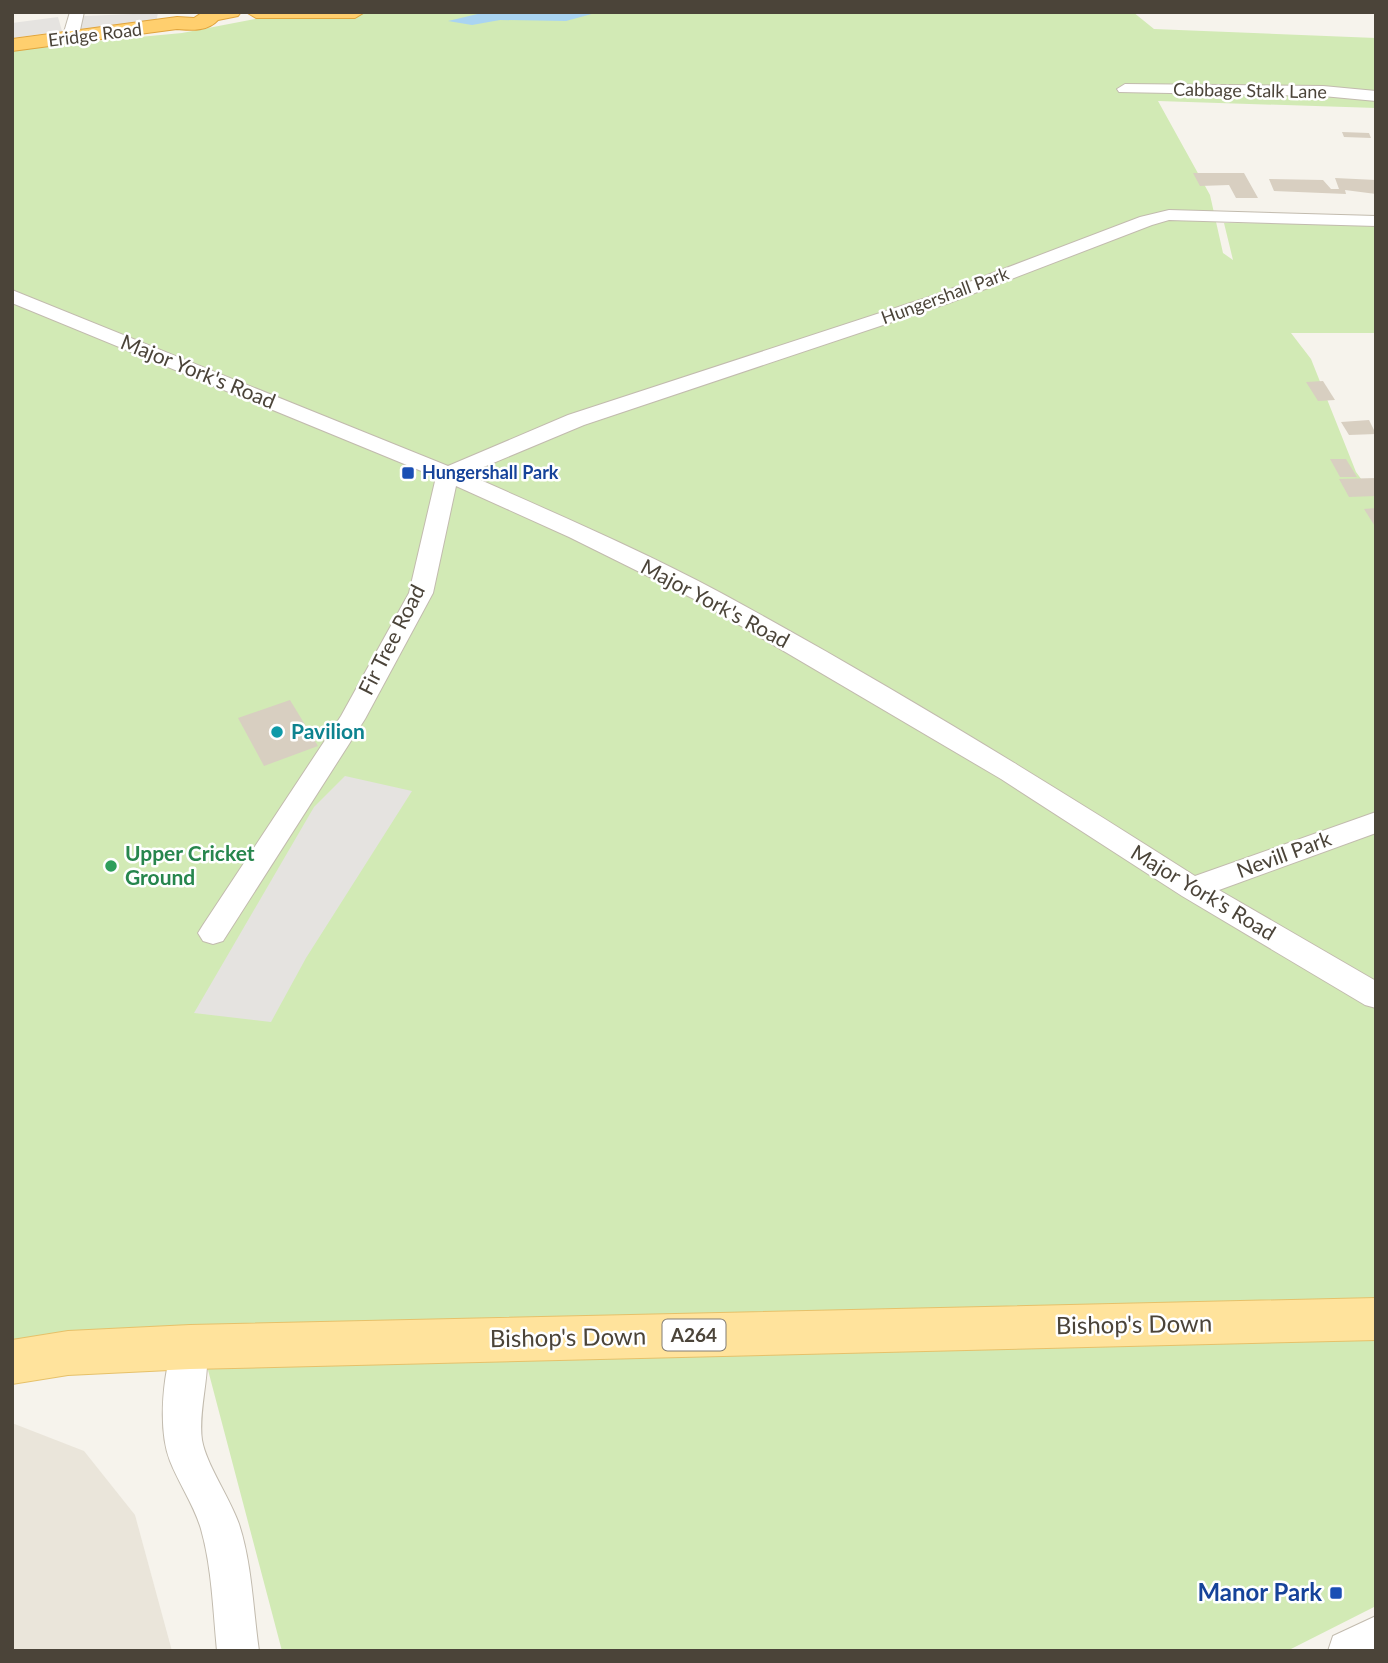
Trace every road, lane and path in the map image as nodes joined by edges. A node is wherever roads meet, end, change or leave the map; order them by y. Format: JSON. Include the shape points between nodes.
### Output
{"nodes":[{"id":1,"x":77,"y":12,"type":"edge"},
{"id":2,"x":256,"y":12,"type":"edge"},
{"id":3,"x":355,"y":12,"type":"edge"},
{"id":4,"x":217,"y":13,"type":"edge"},
{"id":5,"x":178,"y":18,"type":"edge"},
{"id":6,"x":70,"y":39,"type":"junction"},
{"id":7,"x":12,"y":45,"type":"edge"},
{"id":8,"x":1125,"y":89,"type":"dead end"},
{"id":9,"x":1376,"y":96,"type":"edge"},
{"id":10,"x":1376,"y":221,"type":"edge"},
{"id":11,"x":12,"y":296,"type":"edge"},
{"id":12,"x":447,"y":474,"type":"junction"},
{"id":13,"x":1376,"y":822,"type":"edge"},
{"id":14,"x":1192,"y":888,"type":"junction"},
{"id":15,"x":213,"y":933,"type":"dead end"},
{"id":16,"x":1376,"y":996,"type":"edge"},
{"id":17,"x":1376,"y":1320,"type":"edge"},
{"id":18,"x":190,"y":1347,"type":"junction"},
{"id":19,"x":12,"y":1362,"type":"edge"},
{"id":20,"x":1376,"y":1636,"type":"edge"},
{"id":21,"x":239,"y":1651,"type":"edge"},
{"id":22,"x":1348,"y":1651,"type":"edge"}],
"edges":[{"from":1,"to":6,"type":"street"},
{"from":2,"to":3,"type":"highway"},
{"from":4,"to":5,"type":"highway","name":"Eridge Road","via":[[196,24]]},
{"from":5,"to":6,"type":"highway","name":"Eridge Road"},
{"from":6,"to":7,"type":"highway","name":"Eridge Road"},
{"from":8,"to":9,"type":"street","name":"Cabbage Stalk Lane","via":[[1323,91]]},
{"from":10,"to":12,"type":"street","name":"Hungershall Park","via":[[1169,215],[1146,221],[942,299],[576,420]]},
{"from":11,"to":12,"type":"street","name":"Major York's Road"},
{"from":12,"to":14,"type":"street","name":"Major York's Road","via":[[710,598],[1012,772]]},
{"from":12,"to":15,"type":"street","name":"Fir Tree Road","via":[[421,593],[352,719]]},
{"from":13,"to":14,"type":"street","name":"Nevill Park"},
{"from":14,"to":16,"type":"street","name":"Major York's Road"},
{"from":17,"to":18,"type":"main road","name":"Bishop's Down","number":"A264"},
{"from":18,"to":19,"type":"main road","name":"Bishop's Down","number":"A264","via":[[68,1353]]},
{"from":18,"to":21,"type":"street","via":[[184,1443],[215,1512]]},
{"from":20,"to":22,"type":"street"}]}
